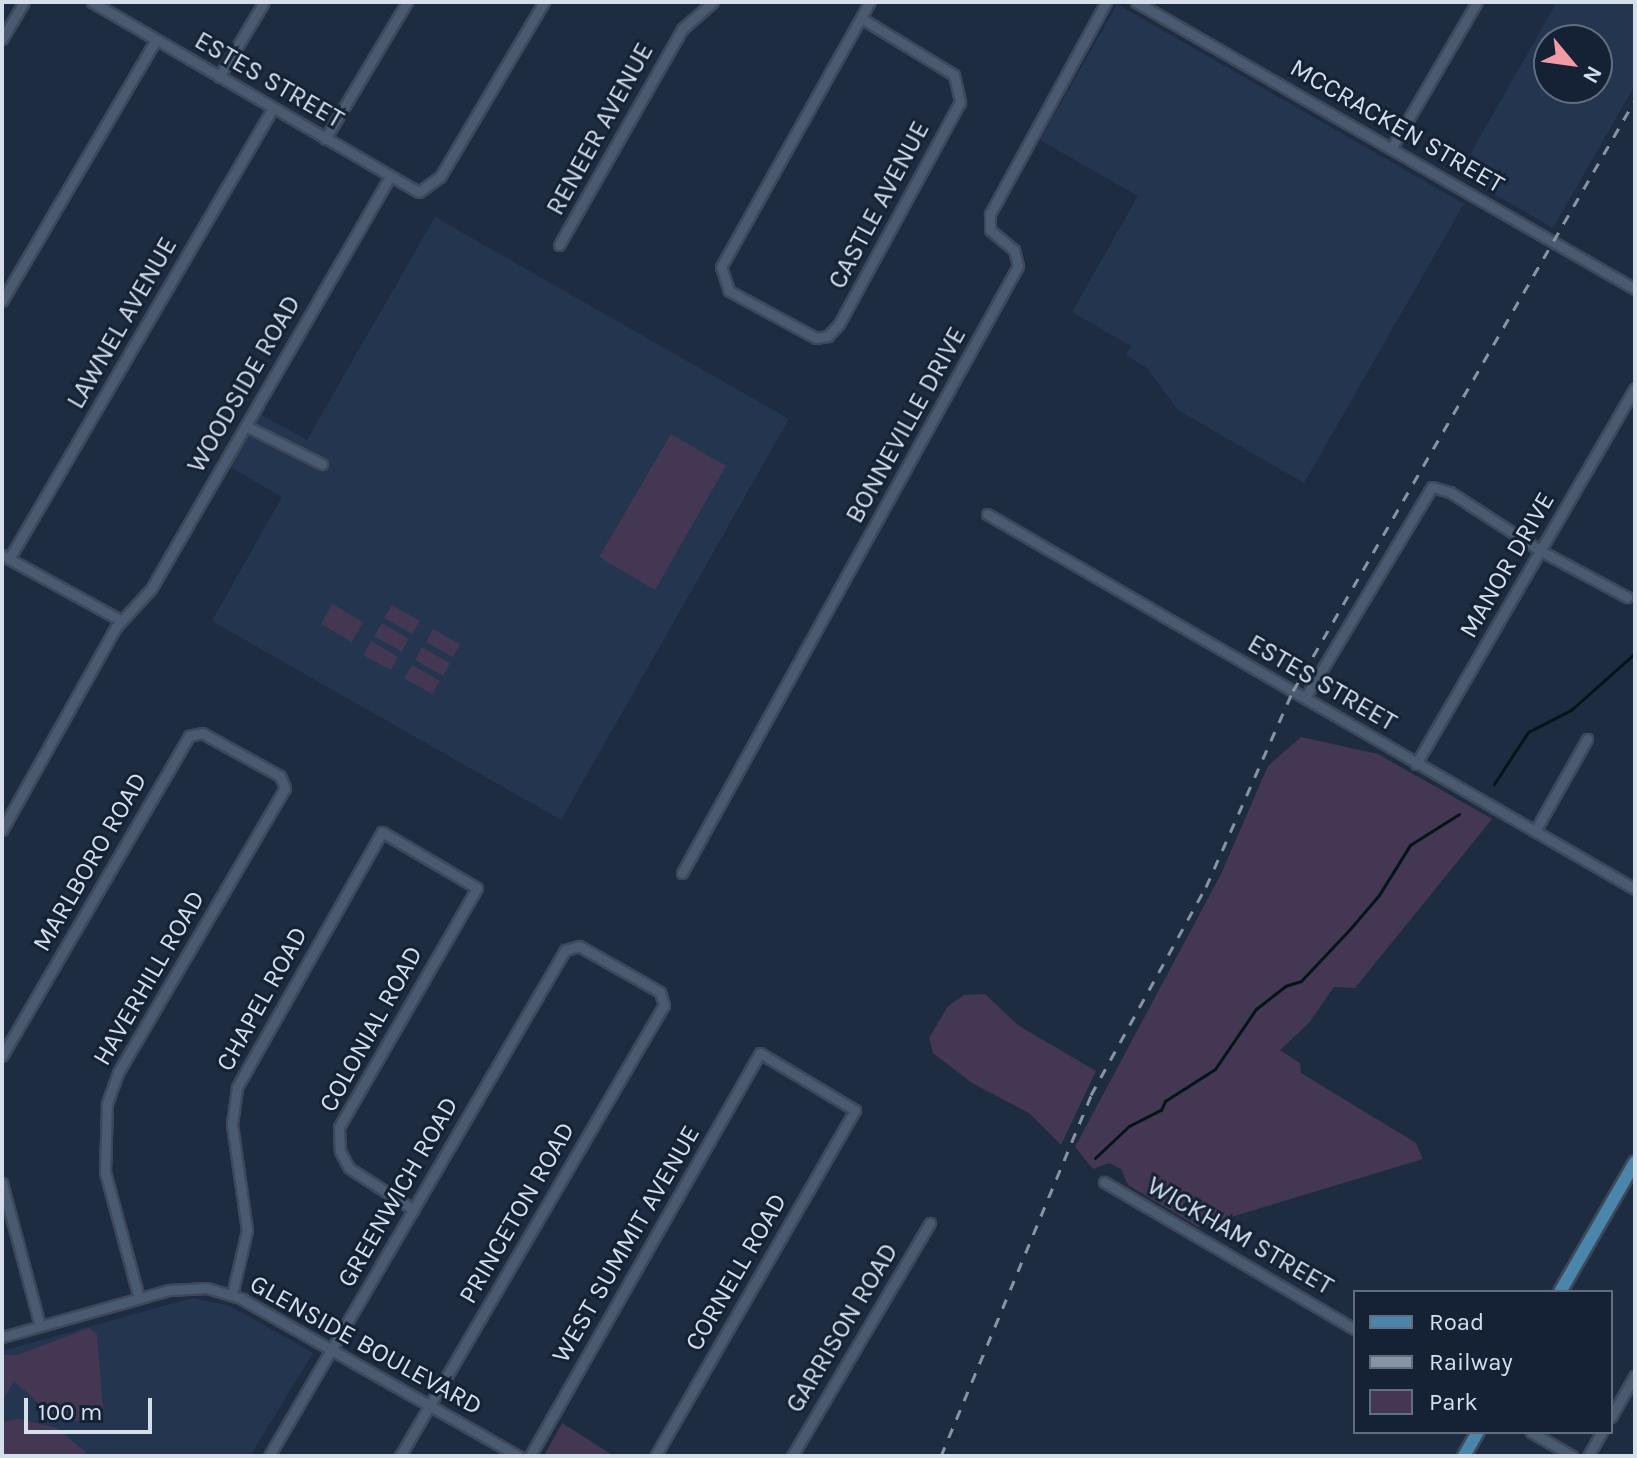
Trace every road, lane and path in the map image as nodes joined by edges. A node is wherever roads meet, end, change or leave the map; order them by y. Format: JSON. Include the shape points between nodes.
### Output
{"nodes":[{"id":1,"x":24,"y":2,"type":"edge"},
{"id":2,"x":92,"y":2,"type":"edge"},
{"id":3,"x":264,"y":2,"type":"edge"},
{"id":4,"x":407,"y":2,"type":"edge"},
{"id":5,"x":544,"y":2,"type":"edge"},
{"id":6,"x":713,"y":2,"type":"edge"},
{"id":7,"x":870,"y":2,"type":"edge"},
{"id":8,"x":1106,"y":2,"type":"edge"},
{"id":9,"x":1136,"y":2,"type":"edge"},
{"id":10,"x":1477,"y":2,"type":"edge"},
{"id":11,"x":861,"y":18,"type":"junction"},
{"id":12,"x":2,"y":39,"type":"edge"},
{"id":13,"x":156,"y":40,"type":"junction"},
{"id":14,"x":219,"y":77,"type":"junction"},
{"id":15,"x":273,"y":108,"type":"junction"},
{"id":16,"x":325,"y":139,"type":"junction"},
{"id":17,"x":1391,"y":149,"type":"junction"},
{"id":18,"x":390,"y":176,"type":"junction"},
{"id":19,"x":559,"y":245,"type":"dead end"},
{"id":20,"x":1635,"y":289,"type":"edge"},
{"id":21,"x":2,"y":301,"type":"edge"},
{"id":22,"x":1635,"y":388,"type":"edge"},
{"id":23,"x":246,"y":426,"type":"junction"},
{"id":24,"x":322,"y":464,"type":"dead end"},
{"id":25,"x":987,"y":514,"type":"dead end"},
{"id":26,"x":1541,"y":551,"type":"junction"},
{"id":27,"x":6,"y":557,"type":"edge"},
{"id":28,"x":1627,"y":597,"type":"dead end"},
{"id":29,"x":120,"y":620,"type":"junction"},
{"id":30,"x":1305,"y":698,"type":"junction"},
{"id":31,"x":194,"y":733,"type":"joint"},
{"id":32,"x":1587,"y":739,"type":"dead end"},
{"id":33,"x":1416,"y":764,"type":"junction"},
{"id":34,"x":2,"y":830,"type":"edge"},
{"id":35,"x":1535,"y":831,"type":"junction"},
{"id":36,"x":382,"y":832,"type":"joint"},
{"id":37,"x":682,"y":873,"type":"dead end"},
{"id":38,"x":1635,"y":889,"type":"edge"},
{"id":39,"x":565,"y":950,"type":"joint"},
{"id":40,"x":760,"y":1053,"type":"joint"},
{"id":41,"x":2,"y":1056,"type":"edge"},
{"id":42,"x":1635,"y":1162,"type":"edge"},
{"id":43,"x":1104,"y":1182,"type":"dead end"},
{"id":44,"x":2,"y":1183,"type":"edge"},
{"id":45,"x":414,"y":1210,"type":"junction"},
{"id":46,"x":930,"y":1223,"type":"dead end"},
{"id":47,"x":1561,"y":1290,"type":"edge"},
{"id":48,"x":232,"y":1295,"type":"junction"},
{"id":49,"x":139,"y":1298,"type":"junction"},
{"id":50,"x":40,"y":1326,"type":"junction"},
{"id":51,"x":1353,"y":1328,"type":"edge"},
{"id":52,"x":2,"y":1337,"type":"edge"},
{"id":53,"x":333,"y":1349,"type":"junction"},
{"id":54,"x":1635,"y":1375,"type":"edge"},
{"id":55,"x":430,"y":1406,"type":"junction"},
{"id":56,"x":1613,"y":1414,"type":"edge"},
{"id":57,"x":1477,"y":1434,"type":"edge"},
{"id":58,"x":1534,"y":1434,"type":"edge"},
{"id":59,"x":1601,"y":1434,"type":"edge"},
{"id":60,"x":269,"y":1456,"type":"edge"},
{"id":61,"x":400,"y":1456,"type":"edge"},
{"id":62,"x":518,"y":1456,"type":"edge"},
{"id":63,"x":530,"y":1456,"type":"edge"},
{"id":64,"x":655,"y":1456,"type":"edge"},
{"id":65,"x":792,"y":1456,"type":"edge"},
{"id":66,"x":1464,"y":1456,"type":"edge"},
{"id":67,"x":1572,"y":1456,"type":"edge"},
{"id":68,"x":1588,"y":1456,"type":"edge"}],
"edges":[{"from":1,"to":12,"type":"street"},
{"from":2,"to":13,"type":"street","name":"ESTES STREET"},
{"from":3,"to":14,"type":"street"},
{"from":4,"to":16,"type":"street"},
{"from":5,"to":18,"type":"street","name":"ESTES STREET","via":[[440,177],[424,191]]},
{"from":6,"to":19,"type":"street","name":"RENEER AVENUE","via":[[682,29]]},
{"from":7,"to":11,"type":"street"},
{"from":8,"to":37,"type":"street","name":"BONNEVILLE DRIVE","via":[[990,214],[990,230],[1014,250],[1018,266]]},
{"from":9,"to":17,"type":"street","name":"MCCRACKEN STREET"},
{"from":10,"to":17,"type":"street"},
{"from":11,"to":11,"type":"street","name":"CASTLE AVENUE","via":[[954,75],[960,102],[839,324],[823,337],[805,334],[729,291],[720,276]]},
{"from":13,"to":14,"type":"street","name":"ESTES STREET"},
{"from":13,"to":21,"type":"street"},
{"from":14,"to":15,"type":"street","name":"ESTES STREET"},
{"from":15,"to":16,"type":"street","name":"ESTES STREET"},
{"from":15,"to":27,"type":"street","name":"LAWNEL AVENUE"},
{"from":16,"to":18,"type":"street","name":"ESTES STREET"},
{"from":17,"to":20,"type":"street","name":"MCCRACKEN STREET"},
{"from":18,"to":23,"type":"street","name":"WOODSIDE ROAD"},
{"from":22,"to":26,"type":"street","name":"MANOR DRIVE"},
{"from":23,"to":24,"type":"street"},
{"from":23,"to":29,"type":"street","name":"WOODSIDE ROAD","via":[[151,589]]},
{"from":25,"to":30,"type":"street","name":"ESTES STREET"},
{"from":26,"to":28,"type":"street"},
{"from":26,"to":30,"type":"street","via":[[1450,492],[1432,487]]},
{"from":26,"to":33,"type":"street","name":"MANOR DRIVE"},
{"from":27,"to":29,"type":"street"},
{"from":29,"to":34,"type":"street"},
{"from":30,"to":33,"type":"street","name":"ESTES STREET"},
{"from":31,"to":41,"type":"street","name":"MARLBORO ROAD"},
{"from":31,"to":49,"type":"street","name":"HAVERHILL ROAD","via":[[280,776],[285,788],[118,1073],[107,1104],[105,1172]]},
{"from":32,"to":35,"type":"street"},
{"from":33,"to":35,"type":"street","name":"ESTES STREET"},
{"from":35,"to":38,"type":"street","name":"ESTES STREET"},
{"from":36,"to":45,"type":"street","name":"COLONIAL ROAD","via":[[477,888],[339,1127],[340,1151],[349,1168]]},
{"from":36,"to":48,"type":"street","name":"CHAPEL ROAD","via":[[237,1087],[232,1124],[247,1230]]},
{"from":39,"to":45,"type":"street","name":"GREENWICH ROAD"},
{"from":39,"to":55,"type":"street","name":"PRINCETON ROAD","via":[[579,946],[660,992],[662,1010]]},
{"from":40,"to":63,"type":"street","name":"WEST SUMMIT AVENUE"},
{"from":40,"to":64,"type":"street","name":"CORNELL ROAD","via":[[855,1110]]},
{"from":42,"to":47,"type":"main road"},
{"from":43,"to":51,"type":"street","name":"WICKHAM STREET"},
{"from":44,"to":50,"type":"street"},
{"from":45,"to":53,"type":"street","name":"GREENWICH ROAD"},
{"from":46,"to":65,"type":"street","name":"GARRISON ROAD"},
{"from":48,"to":49,"type":"street","name":"GLENSIDE BOULEVARD","via":[[190,1287]]},
{"from":48,"to":53,"type":"street","name":"GLENSIDE BOULEVARD"},
{"from":49,"to":50,"type":"street","name":"GLENSIDE BOULEVARD"},
{"from":50,"to":52,"type":"street","name":"GLENSIDE BOULEVARD"},
{"from":53,"to":55,"type":"street","name":"GLENSIDE BOULEVARD"},
{"from":53,"to":60,"type":"street","name":"GREENWICH ROAD"},
{"from":54,"to":56,"type":"street"},
{"from":55,"to":61,"type":"street","name":"PRINCETON ROAD"},
{"from":55,"to":62,"type":"street","name":"GLENSIDE BOULEVARD"},
{"from":57,"to":66,"type":"main road"},
{"from":58,"to":67,"type":"street"},
{"from":59,"to":68,"type":"street"}]}
